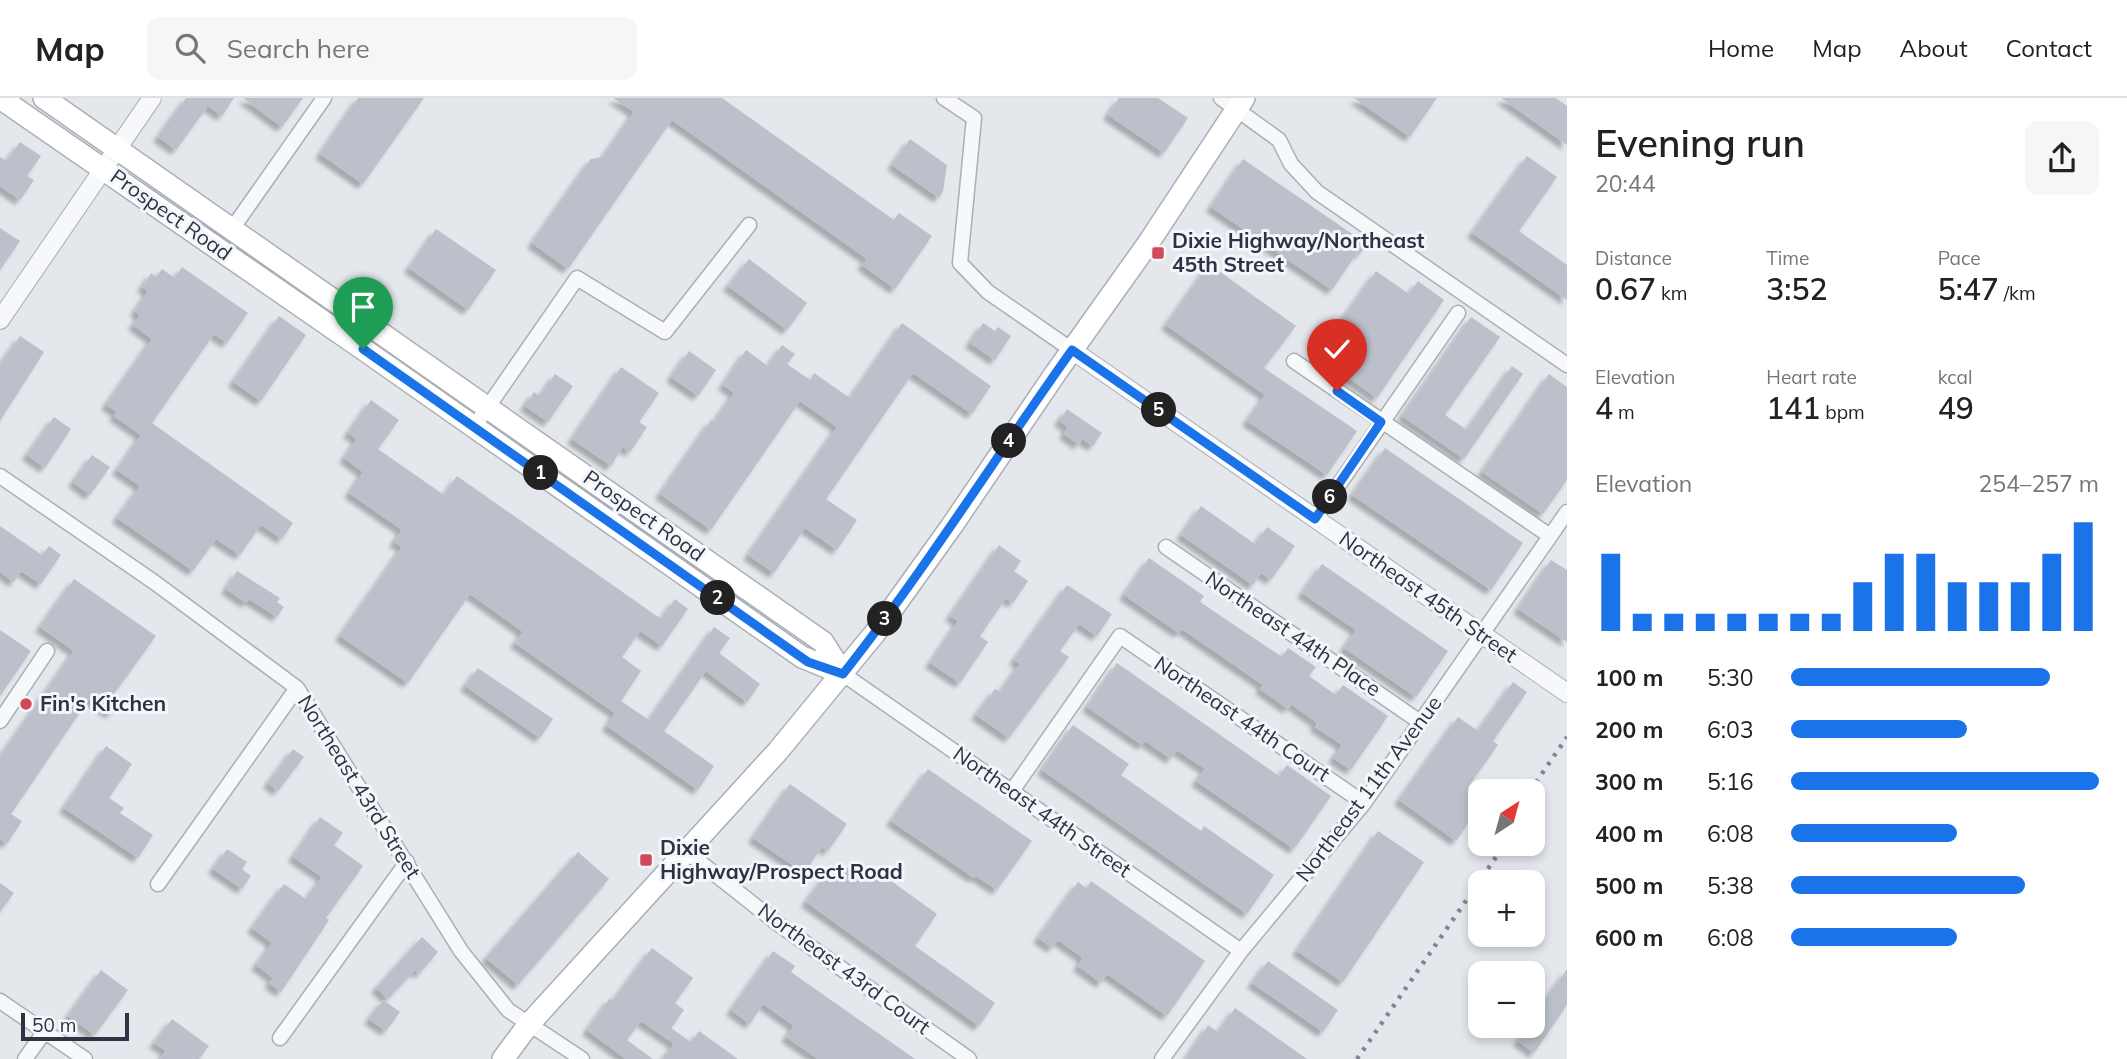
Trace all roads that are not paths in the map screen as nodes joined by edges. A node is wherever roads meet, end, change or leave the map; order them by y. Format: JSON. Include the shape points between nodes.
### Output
{"nodes":[{"id":1,"x":0,"y":98,"type":"edge"},
{"id":2,"x":44,"y":98,"type":"edge"},
{"id":3,"x":152,"y":98,"type":"edge"},
{"id":4,"x":324,"y":98,"type":"edge"},
{"id":5,"x":944,"y":98,"type":"edge"},
{"id":6,"x":1234,"y":102,"type":"edge"},
{"id":7,"x":117,"y":148,"type":"junction"},
{"id":8,"x":103,"y":168,"type":"junction"},
{"id":9,"x":749,"y":225,"type":"dead end"},
{"id":10,"x":232,"y":229,"type":"junction"},
{"id":11,"x":1458,"y":313,"type":"dead end"},
{"id":12,"x":0,"y":320,"type":"edge"},
{"id":13,"x":1072,"y":350,"type":"junction"},
{"id":14,"x":1294,"y":361,"type":"dead end"},
{"id":15,"x":1567,"y":365,"type":"edge"},
{"id":16,"x":488,"y":407,"type":"junction"},
{"id":17,"x":1381,"y":422,"type":"junction"},
{"id":18,"x":474,"y":426,"type":"junction"},
{"id":19,"x":0,"y":475,"type":"edge"},
{"id":20,"x":1567,"y":512,"type":"edge"},
{"id":21,"x":1315,"y":519,"type":"junction"},
{"id":22,"x":1550,"y":536,"type":"junction"},
{"id":23,"x":1166,"y":547,"type":"dead end"},
{"id":24,"x":1482,"y":634,"type":"junction"},
{"id":25,"x":47,"y":650,"type":"dead end"},
{"id":26,"x":843,"y":674,"type":"junction"},
{"id":27,"x":297,"y":688,"type":"junction"},
{"id":28,"x":1567,"y":693,"type":"edge"},
{"id":29,"x":0,"y":720,"type":"edge"},
{"id":30,"x":1420,"y":722,"type":"junction"},
{"id":31,"x":1012,"y":791,"type":"junction"},
{"id":32,"x":1364,"y":803,"type":"junction"},
{"id":33,"x":687,"y":852,"type":"junction"},
{"id":34,"x":407,"y":862,"type":"junction"},
{"id":35,"x":158,"y":884,"type":"dead end"},
{"id":36,"x":1241,"y":951,"type":"junction"},
{"id":37,"x":0,"y":1001,"type":"edge"},
{"id":38,"x":529,"y":1024,"type":"junction"},
{"id":39,"x":45,"y":1031,"type":"junction"},
{"id":40,"x":280,"y":1038,"type":"dead end"},
{"id":41,"x":25,"y":1059,"type":"edge"},
{"id":42,"x":85,"y":1059,"type":"edge"},
{"id":43,"x":503,"y":1059,"type":"edge"},
{"id":44,"x":582,"y":1059,"type":"edge"},
{"id":45,"x":969,"y":1059,"type":"edge"},
{"id":46,"x":1162,"y":1059,"type":"edge"}],
"edges":[{"from":1,"to":8,"type":"main road","name":"Prospect Road"},
{"from":2,"to":7,"type":"main road","name":"Prospect Road"},
{"from":3,"to":7,"type":"street"},
{"from":4,"to":10,"type":"street"},
{"from":5,"to":13,"type":"street","name":"Northeast 45th Street","via":[[974,118],[960,263],[988,292]]},
{"from":6,"to":13,"type":"main road","via":[[1147,245]]},
{"from":6,"to":15,"type":"street","via":[[1279,140],[1291,164],[1317,192]]},
{"from":7,"to":8,"type":"street"},
{"from":7,"to":10,"type":"main road","name":"Prospect Road"},
{"from":8,"to":12,"type":"street"},
{"from":8,"to":18,"type":"main road","name":"Prospect Road"},
{"from":9,"to":16,"type":"street","via":[[665,331],[578,278]]},
{"from":10,"to":16,"type":"main road","name":"Prospect Road"},
{"from":11,"to":17,"type":"street"},
{"from":13,"to":21,"type":"street","name":"Northeast 45th Street"},
{"from":13,"to":26,"type":"main road","via":[[944,538]]},
{"from":14,"to":17,"type":"street"},
{"from":16,"to":18,"type":"street"},
{"from":16,"to":26,"type":"main road","name":"Prospect Road","via":[[823,642]]},
{"from":17,"to":21,"type":"street"},
{"from":17,"to":22,"type":"street"},
{"from":18,"to":26,"type":"main road","name":"Prospect Road","via":[[808,662]]},
{"from":19,"to":27,"type":"street","name":"Northeast 43rd Street"},
{"from":20,"to":22,"type":"street","name":"Northeast 11th Avenue"},
{"from":21,"to":24,"type":"street","name":"Northeast 45th Street"},
{"from":22,"to":24,"type":"street","name":"Northeast 11th Avenue"},
{"from":23,"to":30,"type":"street","name":"Northeast 44th Place"},
{"from":24,"to":28,"type":"street","name":"Northeast 45th Street"},
{"from":24,"to":30,"type":"street","name":"Northeast 11th Avenue"},
{"from":25,"to":29,"type":"street"},
{"from":26,"to":31,"type":"street","name":"Northeast 44th Street"},
{"from":26,"to":33,"type":"main road"},
{"from":27,"to":34,"type":"street","name":"Northeast 43rd Street"},
{"from":27,"to":35,"type":"street"},
{"from":30,"to":32,"type":"street","name":"Northeast 11th Avenue"},
{"from":31,"to":32,"type":"street","name":"Northeast 44th Court","via":[[1120,636]]},
{"from":31,"to":36,"type":"street","name":"Northeast 44th Street"},
{"from":32,"to":36,"type":"street","name":"Northeast 11th Avenue"},
{"from":33,"to":38,"type":"main road"},
{"from":33,"to":45,"type":"street","name":"Northeast 43rd Court","via":[[777,923]]},
{"from":34,"to":38,"type":"street","name":"Northeast 43rd Street","via":[[461,951],[508,1010]]},
{"from":34,"to":40,"type":"street"},
{"from":36,"to":46,"type":"street","name":"Northeast 11th Avenue"},
{"from":37,"to":39,"type":"street"},
{"from":38,"to":43,"type":"main road"},
{"from":38,"to":44,"type":"street","name":"Northeast 43rd Street"},
{"from":39,"to":41,"type":"street"},
{"from":39,"to":42,"type":"street"}]}
